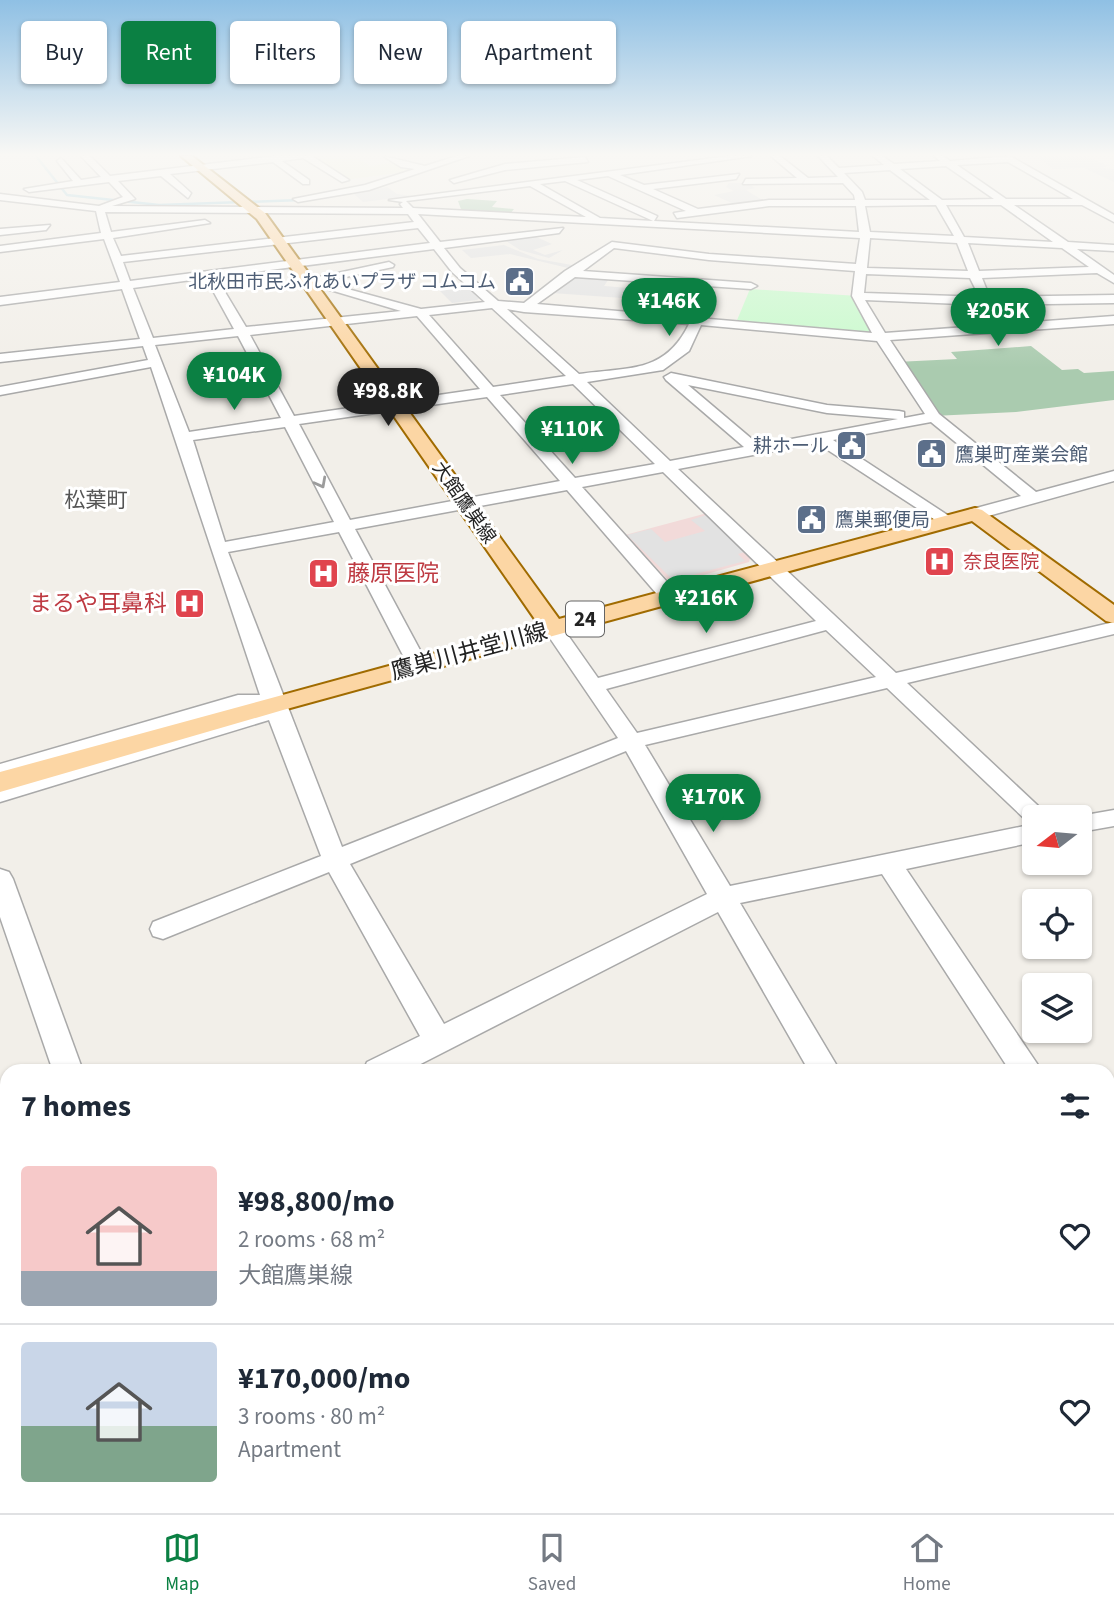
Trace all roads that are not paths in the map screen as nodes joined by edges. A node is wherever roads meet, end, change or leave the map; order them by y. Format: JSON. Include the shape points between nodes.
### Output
{"nodes":[{"id":1,"x":41,"y":227,"type":"edge"},
{"id":2,"x":69,"y":227,"type":"edge"},
{"id":3,"x":110,"y":227,"type":"edge"},
{"id":4,"x":266,"y":227,"type":"edge"},
{"id":5,"x":342,"y":227,"type":"edge"},
{"id":6,"x":403,"y":227,"type":"edge"},
{"id":7,"x":419,"y":227,"type":"edge"},
{"id":8,"x":589,"y":227,"type":"edge"},
{"id":9,"x":651,"y":227,"type":"edge"},
{"id":10,"x":741,"y":227,"type":"edge"},
{"id":11,"x":864,"y":227,"type":"edge"},
{"id":12,"x":953,"y":227,"type":"edge"},
{"id":13,"x":1040,"y":227,"type":"edge"},
{"id":14,"x":0,"y":232,"type":"edge"},
{"id":15,"x":865,"y":235,"type":"junction"},
{"id":16,"x":317,"y":236,"type":"junction"},
{"id":17,"x":961,"y":240,"type":"junction"},
{"id":18,"x":278,"y":241,"type":"junction"},
{"id":19,"x":629,"y":245,"type":"junction"},
{"id":20,"x":1067,"y":246,"type":"junction"},
{"id":21,"x":1114,"y":248,"type":"edge"},
{"id":22,"x":0,"y":249,"type":"edge"},
{"id":23,"x":438,"y":250,"type":"junction"},
{"id":24,"x":709,"y":257,"type":"junction"},
{"id":25,"x":115,"y":260,"type":"junction"},
{"id":26,"x":758,"y":260,"type":"junction"},
{"id":27,"x":294,"y":263,"type":"junction"},
{"id":28,"x":648,"y":264,"type":"junction"},
{"id":29,"x":862,"y":269,"type":"junction"},
{"id":30,"x":1100,"y":270,"type":"junction"},
{"id":31,"x":569,"y":273,"type":"junction"},
{"id":32,"x":209,"y":274,"type":"junction"},
{"id":33,"x":974,"y":275,"type":"junction"},
{"id":34,"x":1114,"y":280,"type":"edge"},
{"id":35,"x":306,"y":281,"type":"junction"},
{"id":36,"x":699,"y":282,"type":"junction"},
{"id":37,"x":124,"y":285,"type":"junction"},
{"id":38,"x":751,"y":286,"type":"junction"},
{"id":39,"x":633,"y":290,"type":"dead end"},
{"id":40,"x":858,"y":296,"type":"junction"},
{"id":41,"x":1114,"y":299,"type":"edge"},
{"id":42,"x":0,"y":301,"type":"edge"},
{"id":43,"x":985,"y":301,"type":"junction"},
{"id":44,"x":496,"y":304,"type":"junction"},
{"id":45,"x":524,"y":308,"type":"junction"},
{"id":46,"x":420,"y":312,"type":"junction"},
{"id":47,"x":740,"y":313,"type":"junction"},
{"id":48,"x":1114,"y":320,"type":"edge"},
{"id":49,"x":337,"y":321,"type":"junction"},
{"id":50,"x":696,"y":322,"type":"junction"},
{"id":51,"x":1029,"y":328,"type":"junction"},
{"id":52,"x":242,"y":331,"type":"junction"},
{"id":53,"x":879,"y":337,"type":"junction"},
{"id":54,"x":150,"y":342,"type":"junction"},
{"id":55,"x":0,"y":358,"type":"edge"},
{"id":56,"x":157,"y":362,"type":"junction"},
{"id":57,"x":658,"y":367,"type":"junction"},
{"id":58,"x":671,"y":377,"type":"junction"},
{"id":59,"x":577,"y":379,"type":"junction"},
{"id":60,"x":0,"y":391,"type":"edge"},
{"id":61,"x":492,"y":392,"type":"junction"},
{"id":62,"x":397,"y":406,"type":"junction"},
{"id":63,"x":933,"y":417,"type":"junction"},
{"id":64,"x":289,"y":422,"type":"junction"},
{"id":65,"x":184,"y":437,"type":"junction"},
{"id":66,"x":820,"y":438,"type":"junction"},
{"id":67,"x":755,"y":450,"type":"junction"},
{"id":68,"x":668,"y":466,"type":"junction"},
{"id":69,"x":1113,"y":477,"type":"edge"},
{"id":70,"x":572,"y":485,"type":"junction"},
{"id":71,"x":1034,"y":499,"type":"junction"},
{"id":72,"x":467,"y":504,"type":"junction"},
{"id":73,"x":975,"y":514,"type":"junction"},
{"id":74,"x":946,"y":522,"type":"junction"},
{"id":75,"x":344,"y":525,"type":"junction"},
{"id":76,"x":218,"y":549,"type":"junction"},
{"id":77,"x":771,"y":568,"type":"junction"},
{"id":78,"x":669,"y":596,"type":"junction"},
{"id":79,"x":1114,"y":617,"type":"edge"},
{"id":80,"x":831,"y":623,"type":"junction"},
{"id":81,"x":552,"y":628,"type":"junction"},
{"id":82,"x":1114,"y":628,"type":"edge"},
{"id":83,"x":418,"y":665,"type":"junction"},
{"id":84,"x":894,"y":681,"type":"junction"},
{"id":85,"x":591,"y":686,"type":"junction"},
{"id":86,"x":274,"y":704,"type":"junction"},
{"id":87,"x":631,"y":740,"type":"junction"},
{"id":88,"x":0,"y":772,"type":"edge"},
{"id":89,"x":0,"y":782,"type":"edge"},
{"id":90,"x":0,"y":794,"type":"edge"},
{"id":91,"x":1025,"y":805,"type":"edge"},
{"id":92,"x":1114,"y":818,"type":"edge"},
{"id":93,"x":1092,"y":822,"type":"edge"},
{"id":94,"x":1022,"y":835,"type":"edge"},
{"id":95,"x":335,"y":860,"type":"junction"},
{"id":96,"x":887,"y":861,"type":"junction"},
{"id":97,"x":0,"y":879,"type":"edge"},
{"id":98,"x":724,"y":897,"type":"junction"},
{"id":99,"x":163,"y":929,"type":"dead end"},
{"id":100,"x":438,"y":1040,"type":"junction"},
{"id":101,"x":66,"y":1064,"type":"edge"},
{"id":102,"x":392,"y":1064,"type":"edge"},
{"id":103,"x":821,"y":1064,"type":"edge"},
{"id":104,"x":1022,"y":1064,"type":"edge"}],
"edges":[{"from":1,"to":14,"type":"street"},
{"from":2,"to":22,"type":"street"},
{"from":3,"to":25,"type":"street"},
{"from":4,"to":18,"type":"main road","name":"大館鷹巣線"},
{"from":5,"to":16,"type":"street"},
{"from":6,"to":16,"type":"street"},
{"from":7,"to":23,"type":"street"},
{"from":8,"to":23,"type":"street"},
{"from":9,"to":19,"type":"street"},
{"from":10,"to":15,"type":"street"},
{"from":11,"to":15,"type":"street"},
{"from":12,"to":17,"type":"street"},
{"from":13,"to":20,"type":"street"},
{"from":15,"to":17,"type":"street"},
{"from":15,"to":29,"type":"street"},
{"from":16,"to":18,"type":"street"},
{"from":17,"to":20,"type":"street"},
{"from":17,"to":33,"type":"street"},
{"from":18,"to":25,"type":"street"},
{"from":18,"to":27,"type":"main road","name":"大館鷹巣線"},
{"from":19,"to":28,"type":"street"},
{"from":19,"to":31,"type":"street","via":[[607,247]]},
{"from":20,"to":21,"type":"street"},
{"from":20,"to":30,"type":"street"},
{"from":23,"to":27,"type":"street"},
{"from":23,"to":35,"type":"street"},
{"from":23,"to":44,"type":"street"},
{"from":24,"to":26,"type":"street"},
{"from":24,"to":28,"type":"street"},
{"from":24,"to":36,"type":"street"},
{"from":25,"to":37,"type":"street"},
{"from":26,"to":29,"type":"street"},
{"from":26,"to":38,"type":"street"},
{"from":27,"to":32,"type":"street"},
{"from":27,"to":35,"type":"main road","name":"大館鷹巣線"},
{"from":28,"to":31,"type":"street"},
{"from":28,"to":36,"type":"street"},
{"from":28,"to":39,"type":"street"},
{"from":29,"to":33,"type":"street"},
{"from":29,"to":40,"type":"street"},
{"from":30,"to":33,"type":"street"},
{"from":30,"to":34,"type":"street"},
{"from":31,"to":45,"type":"street"},
{"from":32,"to":37,"type":"street"},
{"from":32,"to":52,"type":"street"},
{"from":33,"to":43,"type":"street"},
{"from":35,"to":46,"type":"street"},
{"from":35,"to":49,"type":"main road","name":"大館鷹巣線"},
{"from":36,"to":38,"type":"street"},
{"from":37,"to":42,"type":"street"},
{"from":37,"to":54,"type":"street"},
{"from":38,"to":47,"type":"street"},
{"from":40,"to":43,"type":"street"},
{"from":40,"to":53,"type":"street"},
{"from":41,"to":43,"type":"street"},
{"from":43,"to":51,"type":"street"},
{"from":44,"to":45,"type":"street"},
{"from":44,"to":46,"type":"street"},
{"from":44,"to":59,"type":"street"},
{"from":45,"to":50,"type":"street","via":[[619,310]]},
{"from":46,"to":49,"type":"street"},
{"from":46,"to":61,"type":"street"},
{"from":47,"to":50,"type":"street"},
{"from":47,"to":53,"type":"street"},
{"from":48,"to":51,"type":"street"},
{"from":49,"to":52,"type":"street"},
{"from":49,"to":62,"type":"main road","name":"大館鷹巣線"},
{"from":50,"to":57,"type":"street","via":[[684,348]]},
{"from":51,"to":53,"type":"street"},
{"from":52,"to":54,"type":"street"},
{"from":52,"to":64,"type":"street"},
{"from":53,"to":63,"type":"street"},
{"from":54,"to":55,"type":"street"},
{"from":54,"to":56,"type":"street"},
{"from":56,"to":60,"type":"street"},
{"from":56,"to":65,"type":"street"},
{"from":57,"to":58,"type":"street"},
{"from":57,"to":59,"type":"street"},
{"from":58,"to":63,"type":"street","via":[[827,409]]},
{"from":58,"to":67,"type":"street"},
{"from":59,"to":61,"type":"street"},
{"from":59,"to":68,"type":"street"},
{"from":61,"to":62,"type":"street"},
{"from":61,"to":70,"type":"street"},
{"from":62,"to":64,"type":"street"},
{"from":62,"to":72,"type":"main road","name":"大館鷹巣線"},
{"from":63,"to":66,"type":"street"},
{"from":63,"to":71,"type":"street"},
{"from":64,"to":65,"type":"street"},
{"from":64,"to":75,"type":"street","one_way":true},
{"from":65,"to":76,"type":"street"},
{"from":66,"to":67,"type":"street"},
{"from":66,"to":74,"type":"street"},
{"from":67,"to":68,"type":"street"},
{"from":68,"to":70,"type":"street"},
{"from":68,"to":77,"type":"street"},
{"from":69,"to":71,"type":"street"},
{"from":70,"to":72,"type":"street"},
{"from":70,"to":78,"type":"street"},
{"from":71,"to":73,"type":"street"},
{"from":72,"to":75,"type":"street"},
{"from":72,"to":81,"type":"main road","name":"大館鷹巣線"},
{"from":73,"to":74,"type":"main road","name":"鷹巣川井堂川線","number":"24"},
{"from":73,"to":79,"type":"main road"},
{"from":74,"to":77,"type":"main road","name":"鷹巣川井堂川線","number":"24"},
{"from":75,"to":76,"type":"street"},
{"from":75,"to":83,"type":"street"},
{"from":76,"to":86,"type":"street"},
{"from":77,"to":78,"type":"main road","name":"鷹巣川井堂川線","number":"24"},
{"from":77,"to":80,"type":"street"},
{"from":78,"to":81,"type":"main road","name":"鷹巣川井堂川線","number":"24"},
{"from":80,"to":84,"type":"street"},
{"from":80,"to":85,"type":"street"},
{"from":81,"to":83,"type":"main road","name":"鷹巣川井堂川線","number":"24"},
{"from":81,"to":85,"type":"street"},
{"from":82,"to":84,"type":"street"},
{"from":83,"to":86,"type":"main road","name":"鷹巣川井堂川線","number":"24"},
{"from":84,"to":87,"type":"street"},
{"from":84,"to":91,"type":"street"},
{"from":85,"to":87,"type":"street"},
{"from":86,"to":88,"type":"street","via":[[246,700]]},
{"from":86,"to":89,"type":"main road","name":"鷹巣川井堂川線","number":"24"},
{"from":86,"to":90,"type":"street","via":[[259,717]]},
{"from":86,"to":95,"type":"street"},
{"from":87,"to":95,"type":"street"},
{"from":87,"to":98,"type":"street"},
{"from":92,"to":93,"type":"street"},
{"from":94,"to":96,"type":"street"},
{"from":95,"to":99,"type":"street"},
{"from":95,"to":100,"type":"street"},
{"from":96,"to":98,"type":"street"},
{"from":96,"to":104,"type":"street"},
{"from":97,"to":101,"type":"street"},
{"from":98,"to":100,"type":"street"},
{"from":98,"to":103,"type":"street"},
{"from":100,"to":102,"type":"street"}]}
